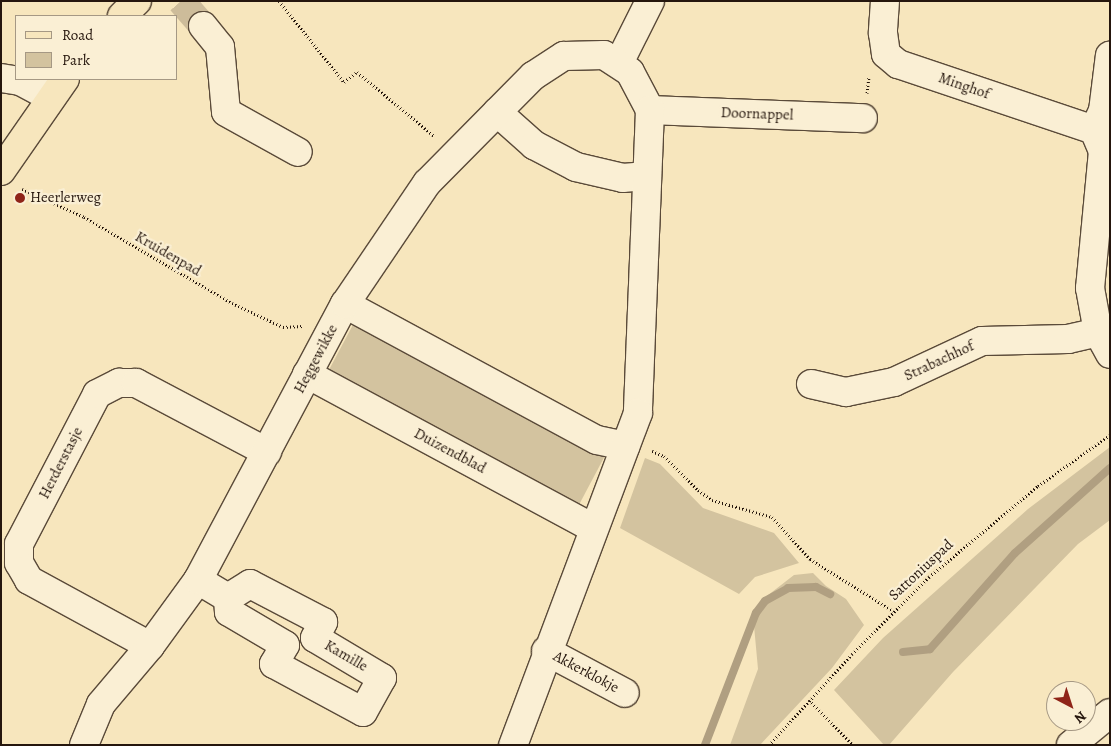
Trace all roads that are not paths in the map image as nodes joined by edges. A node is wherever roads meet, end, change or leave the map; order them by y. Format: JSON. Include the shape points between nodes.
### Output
{"nodes":[{"id":1,"x":137,"y":1,"type":"edge"},
{"id":2,"x":650,"y":1,"type":"edge"},
{"id":3,"x":885,"y":1,"type":"edge"},
{"id":4,"x":123,"y":15,"type":"edge"},
{"id":5,"x":202,"y":26,"type":"tunnel mouth"},
{"id":6,"x":1110,"y":55,"type":"edge"},
{"id":7,"x":619,"y":63,"type":"junction"},
{"id":8,"x":1,"y":78,"type":"edge"},
{"id":9,"x":58,"y":88,"type":"edge"},
{"id":10,"x":650,"y":110,"type":"junction"},
{"id":11,"x":496,"y":112,"type":"junction"},
{"id":12,"x":863,"y":118,"type":"road end"},
{"id":13,"x":1094,"y":130,"type":"junction"},
{"id":14,"x":298,"y":152,"type":"dead end"},
{"id":15,"x":648,"y":176,"type":"junction"},
{"id":16,"x":10,"y":179,"type":"edge"},
{"id":17,"x":345,"y":304,"type":"junction"},
{"id":18,"x":1104,"y":343,"type":"edge"},
{"id":19,"x":307,"y":374,"type":"junction"},
{"id":20,"x":811,"y":384,"type":"dead end"},
{"id":21,"x":625,"y":446,"type":"junction"},
{"id":22,"x":266,"y":452,"type":"junction"},
{"id":23,"x":593,"y":528,"type":"junction"},
{"id":24,"x":198,"y":580,"type":"junction"},
{"id":25,"x":228,"y":598,"type":"junction"},
{"id":26,"x":150,"y":646,"type":"junction"},
{"id":27,"x":546,"y":651,"type":"junction"},
{"id":28,"x":625,"y":693,"type":"dead end"},
{"id":29,"x":1110,"y":712,"type":"edge"},
{"id":30,"x":84,"y":745,"type":"edge"},
{"id":31,"x":513,"y":745,"type":"edge"},
{"id":32,"x":1071,"y":745,"type":"edge"}],
"edges":[{"from":1,"to":4,"type":"main road"},
{"from":2,"to":7,"type":"street"},
{"from":3,"to":13,"type":"street","name":"Minghof","via":[[882,33],[886,54],[898,64]]},
{"from":5,"to":14,"type":"street","via":[[220,47],[226,112]]},
{"from":6,"to":13,"type":"street","via":[[1103,111]]},
{"from":7,"to":10,"type":"street","via":[[630,72]]},
{"from":7,"to":11,"type":"street","name":"Heggewikke","via":[[604,55],[564,56],[533,76]]},
{"from":8,"to":9,"type":"street"},
{"from":9,"to":16,"type":"main road"},
{"from":10,"to":12,"type":"street","name":"Doornappel"},
{"from":10,"to":15,"type":"street"},
{"from":11,"to":15,"type":"street","via":[[534,145],[576,167],[623,178]]},
{"from":11,"to":17,"type":"street","name":"Heggewikke","via":[[427,184]]},
{"from":13,"to":18,"type":"street","via":[[1103,151],[1090,288]]},
{"from":15,"to":21,"type":"street","via":[[638,412]]},
{"from":17,"to":19,"type":"street","name":"Heggewikke"},
{"from":17,"to":21,"type":"street","via":[[597,440]]},
{"from":18,"to":20,"type":"street","name":"Strabachhof","via":[[1068,339],[982,342],[894,382],[846,392]]},
{"from":19,"to":22,"type":"street","name":"Heggewikke"},
{"from":19,"to":23,"type":"street","name":"Duizendblad"},
{"from":21,"to":23,"type":"street"},
{"from":22,"to":24,"type":"street","name":"Heggewikke"},
{"from":22,"to":26,"type":"street","name":"Herderstasje","via":[[136,384],[119,383],[97,394],[19,544],[19,563],[29,580]]},
{"from":23,"to":27,"type":"street"},
{"from":24,"to":25,"type":"street"},
{"from":24,"to":26,"type":"street","name":"Heggewikke"},
{"from":25,"to":25,"type":"street","name":"Kamille","via":[[229,612],[284,645],[274,664],[364,712],[382,678],[315,638],[323,622],[250,584]]},
{"from":26,"to":30,"type":"street","name":"Heggewikke","via":[[101,704]]},
{"from":27,"to":28,"type":"street","name":"Akkerklokje"},
{"from":27,"to":31,"type":"street"},
{"from":29,"to":32,"type":"street"}]}
